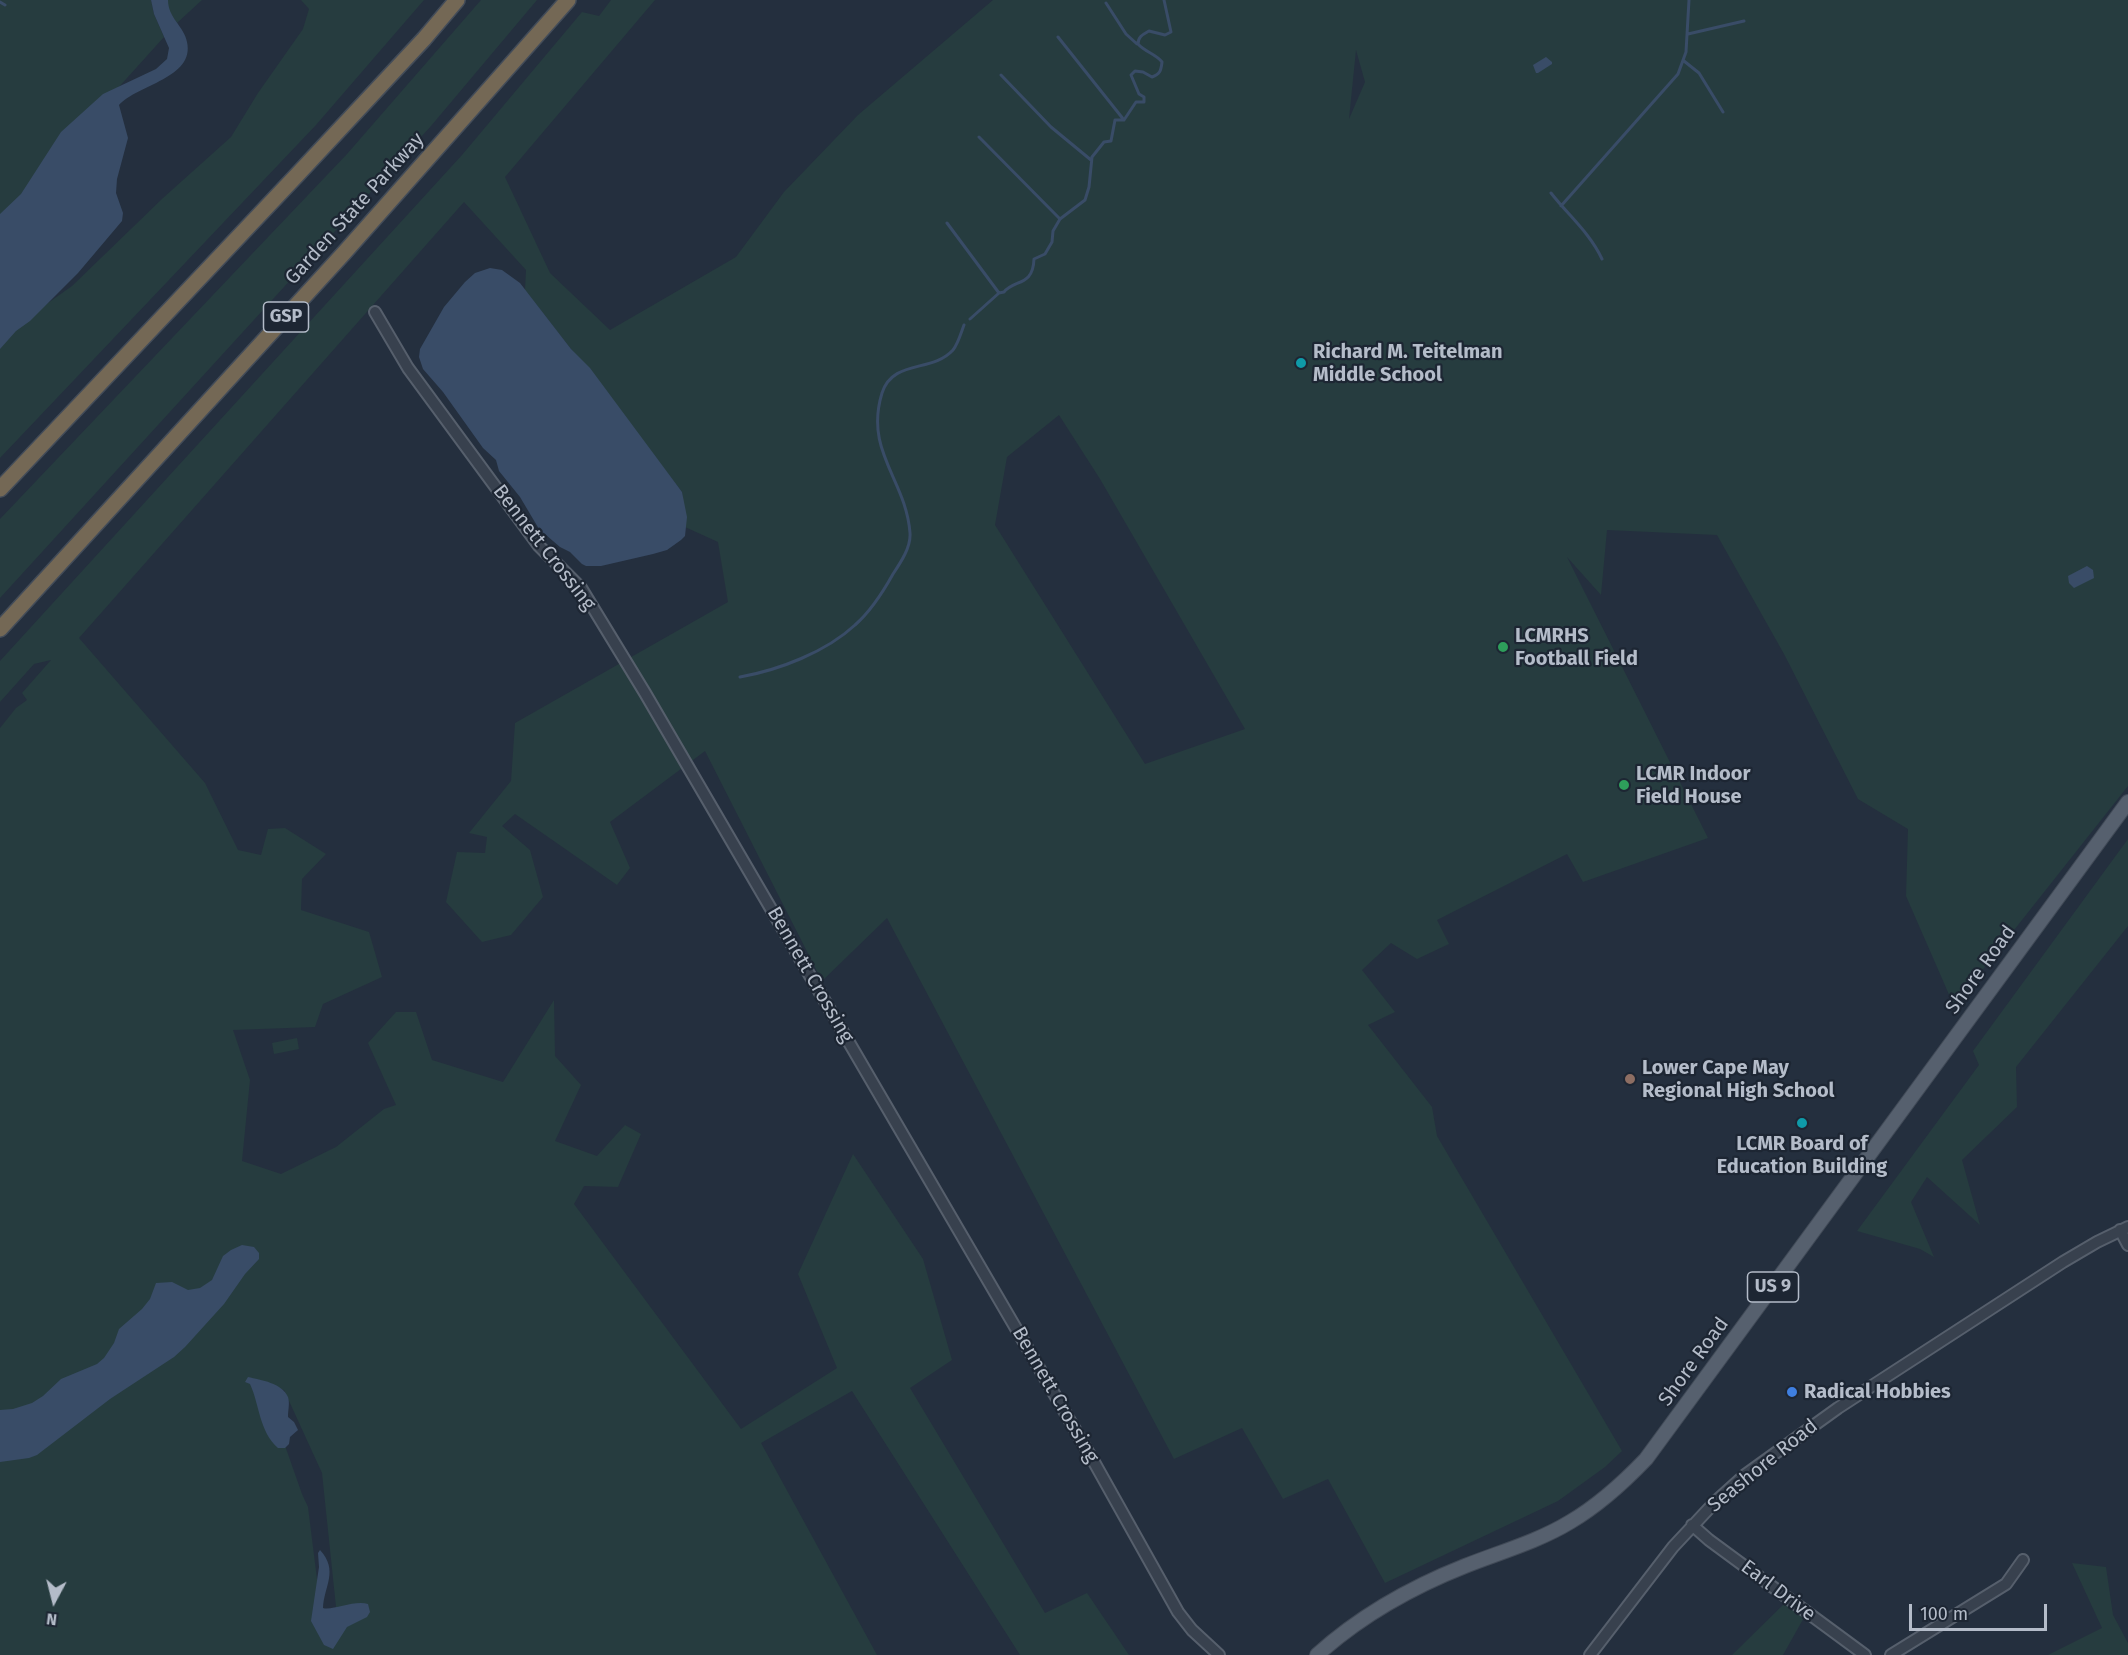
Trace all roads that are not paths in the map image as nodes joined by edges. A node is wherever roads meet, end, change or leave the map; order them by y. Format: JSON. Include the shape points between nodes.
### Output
{"nodes":[{"id":1,"x":457,"y":0,"type":"edge"},
{"id":2,"x":568,"y":0,"type":"edge"},
{"id":3,"x":375,"y":312,"type":"dead end"},
{"id":4,"x":0,"y":489,"type":"edge"},
{"id":5,"x":0,"y":629,"type":"edge"},
{"id":6,"x":2128,"y":802,"type":"edge"},
{"id":7,"x":2124,"y":1228,"type":"edge"},
{"id":8,"x":2128,"y":1245,"type":"edge"},
{"id":9,"x":1692,"y":1525,"type":"junction"},
{"id":10,"x":2023,"y":1560,"type":"dead end"},
{"id":11,"x":1219,"y":1655,"type":"edge"},
{"id":12,"x":1317,"y":1655,"type":"edge"},
{"id":13,"x":1590,"y":1655,"type":"edge"},
{"id":14,"x":1865,"y":1655,"type":"edge"},
{"id":15,"x":1891,"y":1655,"type":"edge"}],
"edges":[{"from":1,"to":4,"type":"highway"},
{"from":2,"to":5,"type":"highway","name":"Garden State Parkway","number":"GSP","via":[[352,245]]},
{"from":3,"to":11,"type":"street","name":"Bennett Crossing","via":[[408,368],[539,546],[581,588],[983,1271],[1179,1613]]},
{"from":6,"to":12,"type":"main road","name":"Shore Road","number":"US 9","via":[[1646,1459],[1615,1490],[1570,1522],[1406,1594]]},
{"from":7,"to":8,"type":"street"},
{"from":7,"to":9,"type":"street","name":"Seashore Road","via":[[2063,1262],[1815,1424],[1745,1475]]},
{"from":9,"to":13,"type":"street","name":"Seashore Road"},
{"from":9,"to":14,"type":"street","name":"Earl Drive"},
{"from":10,"to":15,"type":"street","via":[[2006,1584]]}]}
